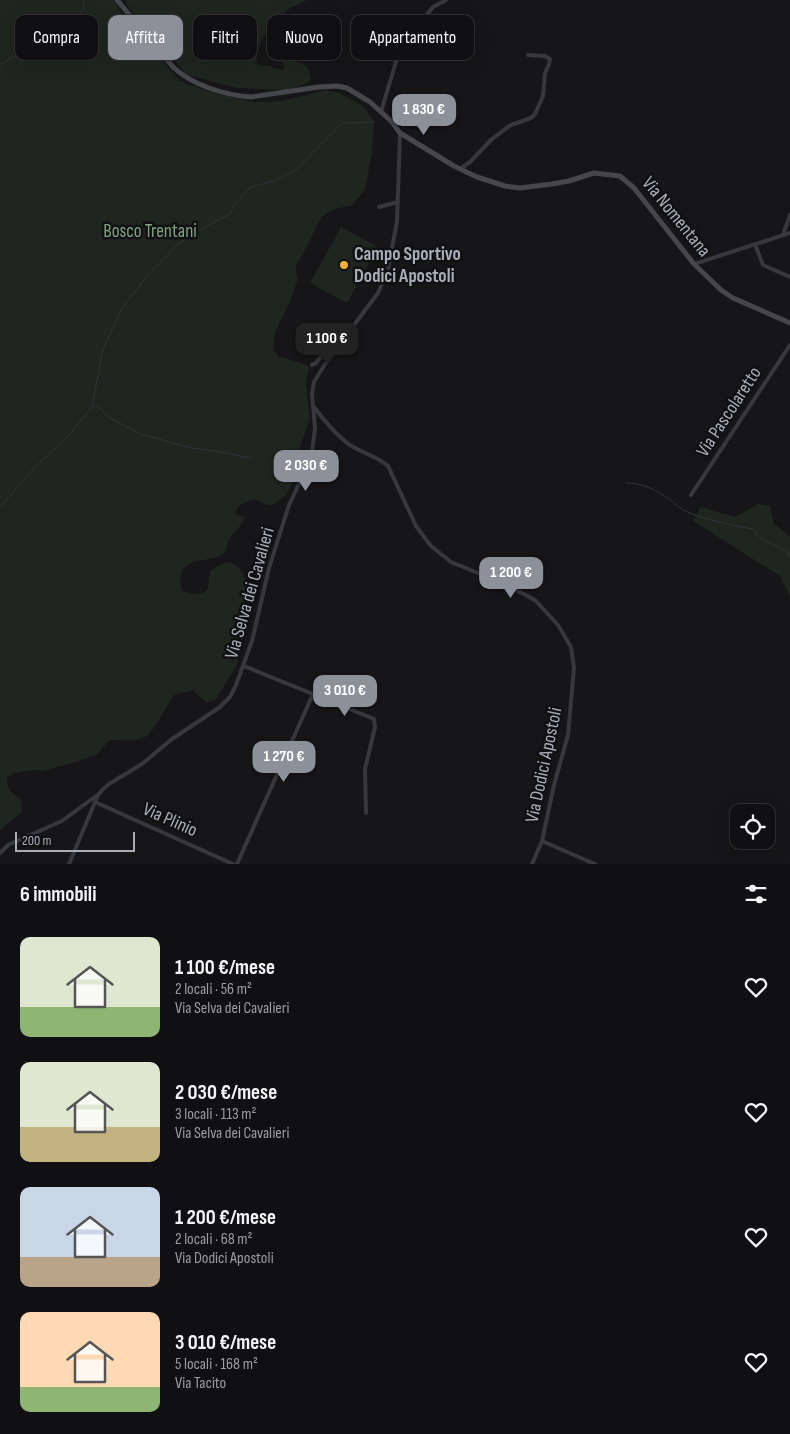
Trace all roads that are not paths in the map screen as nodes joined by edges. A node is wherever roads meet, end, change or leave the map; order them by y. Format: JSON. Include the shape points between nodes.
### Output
{"nodes":[{"id":1,"x":118,"y":0,"type":"edge"},
{"id":2,"x":446,"y":0,"type":"edge"},
{"id":3,"x":130,"y":15,"type":"edge"},
{"id":4,"x":528,"y":55,"type":"dead end"},
{"id":5,"x":167,"y":60,"type":"edge"},
{"id":6,"x":381,"y":112,"type":"junction"},
{"id":7,"x":400,"y":133,"type":"junction"},
{"id":8,"x":460,"y":168,"type":"junction"},
{"id":9,"x":398,"y":202,"type":"junction"},
{"id":10,"x":379,"y":207,"type":"dead end"},
{"id":11,"x":790,"y":215,"type":"edge"},
{"id":12,"x":790,"y":233,"type":"edge"},
{"id":13,"x":783,"y":236,"type":"junction"},
{"id":14,"x":755,"y":244,"type":"junction"},
{"id":15,"x":694,"y":264,"type":"junction"},
{"id":16,"x":790,"y":277,"type":"edge"},
{"id":17,"x":790,"y":323,"type":"edge"},
{"id":18,"x":339,"y":344,"type":"junction"},
{"id":19,"x":790,"y":345,"type":"edge"},
{"id":20,"x":312,"y":364,"type":"dead end"},
{"id":21,"x":313,"y":405,"type":"junction"},
{"id":22,"x":691,"y":495,"type":"dead end"},
{"id":23,"x":244,"y":666,"type":"junction"},
{"id":24,"x":313,"y":694,"type":"junction"},
{"id":25,"x":98,"y":795,"type":"junction"},
{"id":26,"x":95,"y":802,"type":"junction"},
{"id":27,"x":366,"y":813,"type":"dead end"},
{"id":28,"x":542,"y":841,"type":"junction"},
{"id":29,"x":8,"y":846,"type":"junction"},
{"id":30,"x":0,"y":849,"type":"edge"},
{"id":31,"x":0,"y":853,"type":"edge"},
{"id":32,"x":69,"y":864,"type":"edge"},
{"id":33,"x":233,"y":864,"type":"edge"},
{"id":34,"x":237,"y":864,"type":"edge"},
{"id":35,"x":532,"y":864,"type":"edge"},
{"id":36,"x":595,"y":864,"type":"edge"}],
"edges":[{"from":1,"to":3,"type":"main road","name":"Via Nomentana"},
{"from":2,"to":6,"type":"street","via":[[433,7],[400,48]]},
{"from":4,"to":8,"type":"street","via":[[550,59],[538,110],[531,118],[504,130]]},
{"from":5,"to":6,"type":"main road","name":"Via Nomentana","via":[[180,74],[195,83],[242,96],[342,86]]},
{"from":6,"to":7,"type":"main road","name":"Via Nomentana"},
{"from":7,"to":8,"type":"main road","name":"Via Nomentana"},
{"from":7,"to":9,"type":"street","name":"Via Selva dei Cavalieri"},
{"from":8,"to":15,"type":"main road","name":"Via Nomentana","via":[[491,183],[512,188],[560,182],[594,173],[620,176],[634,188]]},
{"from":9,"to":10,"type":"street"},
{"from":9,"to":18,"type":"street","name":"Via Selva dei Cavalieri","via":[[396,228],[383,284]]},
{"from":11,"to":13,"type":"street"},
{"from":12,"to":13,"type":"street"},
{"from":13,"to":14,"type":"street"},
{"from":14,"to":15,"type":"street"},
{"from":14,"to":16,"type":"street","via":[[763,265]]},
{"from":15,"to":17,"type":"main road","name":"Via Nomentana","via":[[726,294]]},
{"from":18,"to":20,"type":"street","via":[[333,342]]},
{"from":18,"to":21,"type":"street","name":"Via Selva dei Cavalieri","via":[[315,379]]},
{"from":19,"to":22,"type":"street","name":"Via Pascolaretto"},
{"from":21,"to":23,"type":"street","name":"Via Selva dei Cavalieri","via":[[315,431],[311,455],[289,505]]},
{"from":21,"to":28,"type":"street","name":"Via Dodici Apostoli","via":[[348,443],[388,466],[416,526],[434,549],[451,562],[532,598],[558,625],[569,643],[574,666],[570,729]]},
{"from":23,"to":24,"type":"street"},
{"from":23,"to":25,"type":"street","name":"Via Selva dei Cavalieri","via":[[233,692],[222,705],[172,738],[146,762],[109,784]]},
{"from":24,"to":27,"type":"street","via":[[375,720],[365,767]]},
{"from":24,"to":34,"type":"street"},
{"from":25,"to":26,"type":"street","name":"Via Selva dei Cavalieri"},
{"from":25,"to":29,"type":"street","via":[[62,821]]},
{"from":26,"to":32,"type":"street","name":"Via Selva dei Cavalieri"},
{"from":26,"to":33,"type":"street","name":"Via Plinio"},
{"from":28,"to":35,"type":"street","name":"Via Dodici Apostoli"},
{"from":28,"to":36,"type":"street"},
{"from":29,"to":30,"type":"street"},
{"from":29,"to":31,"type":"street"}]}
